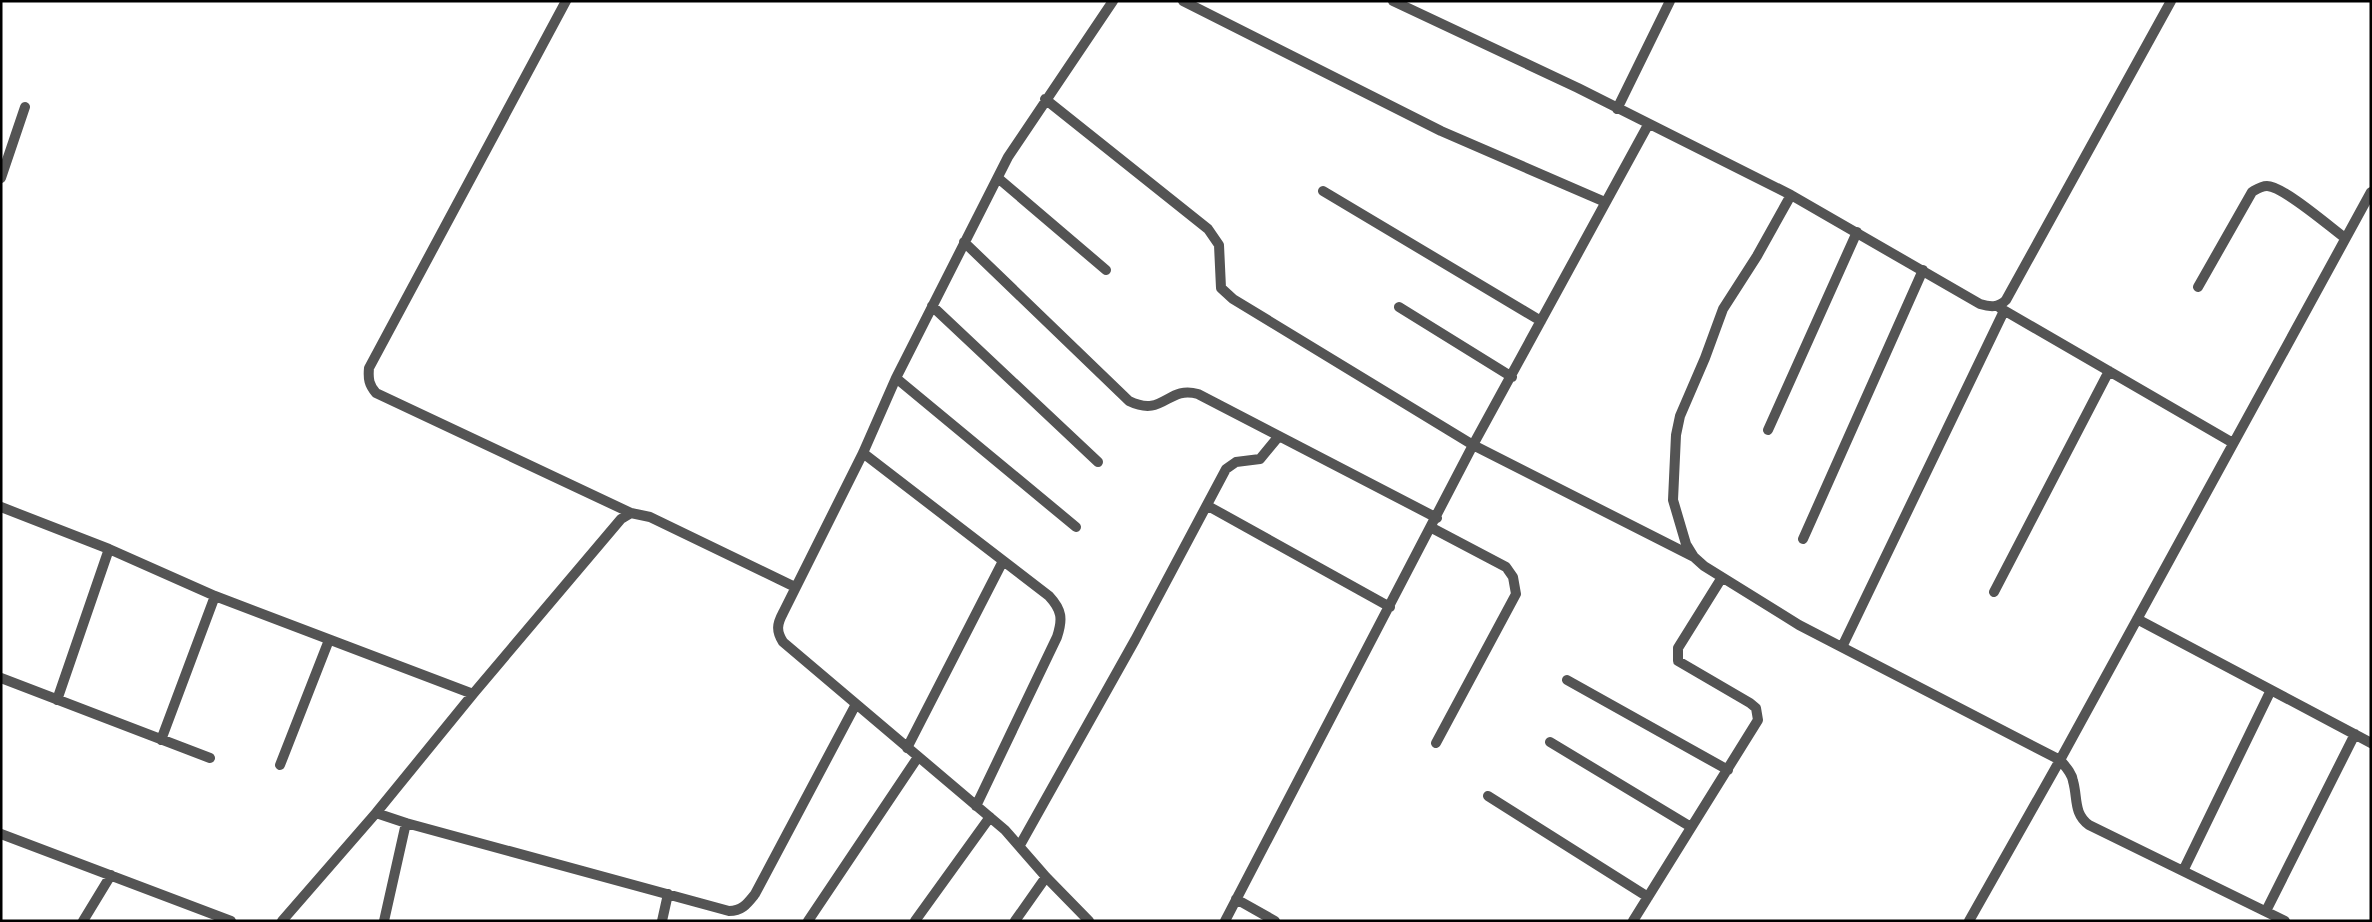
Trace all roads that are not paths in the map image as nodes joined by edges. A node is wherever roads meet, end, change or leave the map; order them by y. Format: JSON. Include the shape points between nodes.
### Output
{"nodes":[{"id":1,"x":566,"y":1,"type":"edge"},
{"id":2,"x":1113,"y":1,"type":"edge"},
{"id":3,"x":1183,"y":1,"type":"edge"},
{"id":4,"x":1393,"y":1,"type":"edge"},
{"id":5,"x":1670,"y":1,"type":"edge"},
{"id":6,"x":2171,"y":1,"type":"edge"},
{"id":7,"x":1045,"y":99,"type":"junction"},
{"id":8,"x":25,"y":107,"type":"dead end"},
{"id":9,"x":1617,"y":109,"type":"junction"},
{"id":10,"x":1648,"y":125,"type":"junction"},
{"id":11,"x":1,"y":178,"type":"edge"},
{"id":12,"x":998,"y":178,"type":"junction"},
{"id":13,"x":1323,"y":191,"type":"dead end"},
{"id":14,"x":2371,"y":192,"type":"edge"},
{"id":15,"x":1791,"y":195,"type":"junction"},
{"id":16,"x":1606,"y":202,"type":"junction"},
{"id":17,"x":1857,"y":232,"type":"junction"},
{"id":18,"x":2345,"y":238,"type":"junction"},
{"id":19,"x":964,"y":242,"type":"junction"},
{"id":20,"x":1106,"y":270,"type":"dead end"},
{"id":21,"x":1923,"y":270,"type":"junction"},
{"id":22,"x":2198,"y":287,"type":"dead end"},
{"id":23,"x":932,"y":306,"type":"junction"},
{"id":24,"x":1399,"y":307,"type":"dead end"},
{"id":25,"x":2001,"y":309,"type":"junction"},
{"id":26,"x":1541,"y":321,"type":"junction"},
{"id":27,"x":2109,"y":371,"type":"junction"},
{"id":28,"x":1512,"y":377,"type":"junction"},
{"id":29,"x":896,"y":378,"type":"junction"},
{"id":30,"x":1768,"y":430,"type":"dead end"},
{"id":31,"x":1279,"y":436,"type":"junction"},
{"id":32,"x":2233,"y":443,"type":"junction"},
{"id":33,"x":1473,"y":445,"type":"junction"},
{"id":34,"x":863,"y":453,"type":"junction"},
{"id":35,"x":1098,"y":462,"type":"dead end"},
{"id":36,"x":1208,"y":506,"type":"junction"},
{"id":37,"x":1,"y":507,"type":"edge"},
{"id":38,"x":632,"y":514,"type":"junction"},
{"id":39,"x":1437,"y":518,"type":"junction"},
{"id":40,"x":1076,"y":526,"type":"dead end"},
{"id":41,"x":1432,"y":528,"type":"junction"},
{"id":42,"x":1803,"y":539,"type":"dead end"},
{"id":43,"x":109,"y":549,"type":"junction"},
{"id":44,"x":1694,"y":557,"type":"junction"},
{"id":45,"x":1003,"y":561,"type":"junction"},
{"id":46,"x":1722,"y":579,"type":"junction"},
{"id":47,"x":795,"y":587,"type":"junction"},
{"id":48,"x":1994,"y":592,"type":"dead end"},
{"id":49,"x":215,"y":596,"type":"junction"},
{"id":50,"x":1390,"y":607,"type":"junction"},
{"id":51,"x":2137,"y":618,"type":"junction"},
{"id":52,"x":329,"y":640,"type":"junction"},
{"id":53,"x":1842,"y":647,"type":"junction"},
{"id":54,"x":1,"y":678,"type":"edge"},
{"id":55,"x":1567,"y":680,"type":"dead end"},
{"id":56,"x":2271,"y":690,"type":"junction"},
{"id":57,"x":473,"y":694,"type":"junction"},
{"id":58,"x":57,"y":700,"type":"junction"},
{"id":59,"x":856,"y":704,"type":"junction"},
{"id":60,"x":2355,"y":734,"type":"junction"},
{"id":61,"x":162,"y":740,"type":"junction"},
{"id":62,"x":1550,"y":742,"type":"dead end"},
{"id":63,"x":1436,"y":743,"type":"dead end"},
{"id":64,"x":2371,"y":743,"type":"edge"},
{"id":65,"x":907,"y":748,"type":"junction"},
{"id":66,"x":918,"y":757,"type":"junction"},
{"id":67,"x":210,"y":758,"type":"dead end"},
{"id":68,"x":2060,"y":760,"type":"junction"},
{"id":69,"x":280,"y":765,"type":"dead end"},
{"id":70,"x":1728,"y":770,"type":"junction"},
{"id":71,"x":1488,"y":796,"type":"dead end"},
{"id":72,"x":976,"y":806,"type":"junction"},
{"id":73,"x":376,"y":813,"type":"junction"},
{"id":74,"x":990,"y":816,"type":"junction"},
{"id":75,"x":406,"y":823,"type":"junction"},
{"id":76,"x":1691,"y":828,"type":"junction"},
{"id":77,"x":1,"y":834,"type":"edge"},
{"id":78,"x":1020,"y":845,"type":"junction"},
{"id":79,"x":2183,"y":871,"type":"junction"},
{"id":80,"x":111,"y":875,"type":"junction"},
{"id":81,"x":1046,"y":877,"type":"junction"},
{"id":82,"x":668,"y":894,"type":"junction"},
{"id":83,"x":1648,"y":897,"type":"junction"},
{"id":84,"x":1236,"y":899,"type":"junction"},
{"id":85,"x":2266,"y":912,"type":"junction"},
{"id":86,"x":83,"y":921,"type":"edge"},
{"id":87,"x":231,"y":921,"type":"edge"},
{"id":88,"x":282,"y":921,"type":"edge"},
{"id":89,"x":384,"y":921,"type":"edge"},
{"id":90,"x":662,"y":921,"type":"edge"},
{"id":91,"x":808,"y":921,"type":"edge"},
{"id":92,"x":915,"y":921,"type":"edge"},
{"id":93,"x":1016,"y":921,"type":"edge"},
{"id":94,"x":1088,"y":921,"type":"edge"},
{"id":95,"x":1225,"y":921,"type":"edge"},
{"id":96,"x":1275,"y":921,"type":"edge"},
{"id":97,"x":1633,"y":921,"type":"edge"},
{"id":98,"x":1969,"y":921,"type":"edge"},
{"id":99,"x":2285,"y":921,"type":"edge"}],
"edges":[{"from":1,"to":38,"type":"street","via":[[370,368],[368,378],[376,393]]},
{"from":2,"to":7,"type":"street"},
{"from":3,"to":16,"type":"street","via":[[1441,130]]},
{"from":4,"to":9,"type":"street"},
{"from":5,"to":9,"type":"street"},
{"from":6,"to":25,"type":"street"},
{"from":7,"to":12,"type":"street"},
{"from":7,"to":33,"type":"street","via":[[1208,229],[1221,255],[1219,278],[1225,293]]},
{"from":8,"to":11,"type":"street"},
{"from":9,"to":10,"type":"street"},
{"from":10,"to":15,"type":"street"},
{"from":10,"to":16,"type":"street"},
{"from":12,"to":19,"type":"street"},
{"from":12,"to":20,"type":"street"},
{"from":13,"to":26,"type":"street"},
{"from":14,"to":18,"type":"street"},
{"from":15,"to":17,"type":"street"},
{"from":15,"to":44,"type":"street","via":[[1726,302],[1680,416],[1675,443],[1673,500],[1686,544]]},
{"from":16,"to":26,"type":"street"},
{"from":17,"to":21,"type":"street"},
{"from":17,"to":30,"type":"street"},
{"from":18,"to":22,"type":"street","via":[[2281,190],[2266,186],[2259,188],[2252,192]]},
{"from":18,"to":32,"type":"street"},
{"from":19,"to":23,"type":"street"},
{"from":19,"to":31,"type":"street","via":[[1129,401],[1151,407],[1180,392],[1191,392]]},
{"from":21,"to":25,"type":"street","via":[[1980,304]]},
{"from":21,"to":42,"type":"street"},
{"from":23,"to":29,"type":"street"},
{"from":23,"to":35,"type":"street"},
{"from":24,"to":28,"type":"street"},
{"from":25,"to":27,"type":"street"},
{"from":25,"to":53,"type":"street"},
{"from":26,"to":28,"type":"street"},
{"from":27,"to":32,"type":"street"},
{"from":27,"to":48,"type":"street"},
{"from":28,"to":33,"type":"street"},
{"from":29,"to":34,"type":"street"},
{"from":29,"to":40,"type":"street"},
{"from":31,"to":36,"type":"street","via":[[1265,456],[1230,464]]},
{"from":31,"to":39,"type":"street"},
{"from":32,"to":51,"type":"street"},
{"from":33,"to":39,"type":"street"},
{"from":33,"to":44,"type":"street"},
{"from":34,"to":45,"type":"street"},
{"from":34,"to":47,"type":"street"},
{"from":36,"to":50,"type":"street"},
{"from":36,"to":78,"type":"street"},
{"from":37,"to":43,"type":"street"},
{"from":38,"to":47,"type":"street","via":[[650,517]]},
{"from":38,"to":57,"type":"street","via":[[621,519]]},
{"from":39,"to":41,"type":"street"},
{"from":41,"to":50,"type":"street"},
{"from":41,"to":63,"type":"street","via":[[1506,567],[1513,577],[1516,594]]},
{"from":43,"to":49,"type":"street"},
{"from":43,"to":58,"type":"street"},
{"from":44,"to":46,"type":"street"},
{"from":45,"to":65,"type":"street"},
{"from":45,"to":72,"type":"street","via":[[1049,596],[1062,616]]},
{"from":46,"to":53,"type":"street"},
{"from":46,"to":70,"type":"street","via":[[1677,654],[1683,665],[1750,703],[1759,714],[1756,727]]},
{"from":47,"to":59,"type":"street","via":[[778,622],[778,635],[782,642]]},
{"from":49,"to":52,"type":"street"},
{"from":49,"to":61,"type":"street"},
{"from":50,"to":84,"type":"street"},
{"from":51,"to":56,"type":"street"},
{"from":51,"to":68,"type":"street"},
{"from":52,"to":57,"type":"street"},
{"from":52,"to":69,"type":"street"},
{"from":53,"to":68,"type":"street"},
{"from":54,"to":58,"type":"street"},
{"from":55,"to":70,"type":"street"},
{"from":56,"to":60,"type":"street"},
{"from":56,"to":79,"type":"street"},
{"from":57,"to":73,"type":"street"},
{"from":58,"to":61,"type":"street"},
{"from":59,"to":65,"type":"street"},
{"from":59,"to":82,"type":"street","via":[[748,903],[737,911],[729,911]]},
{"from":60,"to":64,"type":"street"},
{"from":60,"to":85,"type":"street"},
{"from":61,"to":67,"type":"street"},
{"from":62,"to":76,"type":"street"},
{"from":65,"to":66,"type":"street"},
{"from":66,"to":72,"type":"street"},
{"from":66,"to":91,"type":"street"},
{"from":68,"to":79,"type":"street","via":[[2073,778],[2077,811],[2083,821]]},
{"from":68,"to":98,"type":"street"},
{"from":70,"to":76,"type":"street"},
{"from":71,"to":83,"type":"street"},
{"from":72,"to":74,"type":"street"},
{"from":73,"to":75,"type":"street"},
{"from":73,"to":88,"type":"street"},
{"from":74,"to":78,"type":"street"},
{"from":74,"to":92,"type":"street"},
{"from":75,"to":82,"type":"street"},
{"from":75,"to":89,"type":"street"},
{"from":76,"to":83,"type":"street"},
{"from":77,"to":80,"type":"street"},
{"from":78,"to":81,"type":"street"},
{"from":79,"to":85,"type":"street"},
{"from":80,"to":86,"type":"street"},
{"from":80,"to":87,"type":"street"},
{"from":81,"to":93,"type":"street"},
{"from":81,"to":94,"type":"street"},
{"from":82,"to":90,"type":"street"},
{"from":83,"to":97,"type":"street"},
{"from":84,"to":95,"type":"street"},
{"from":84,"to":96,"type":"street"},
{"from":85,"to":99,"type":"street"}]}
